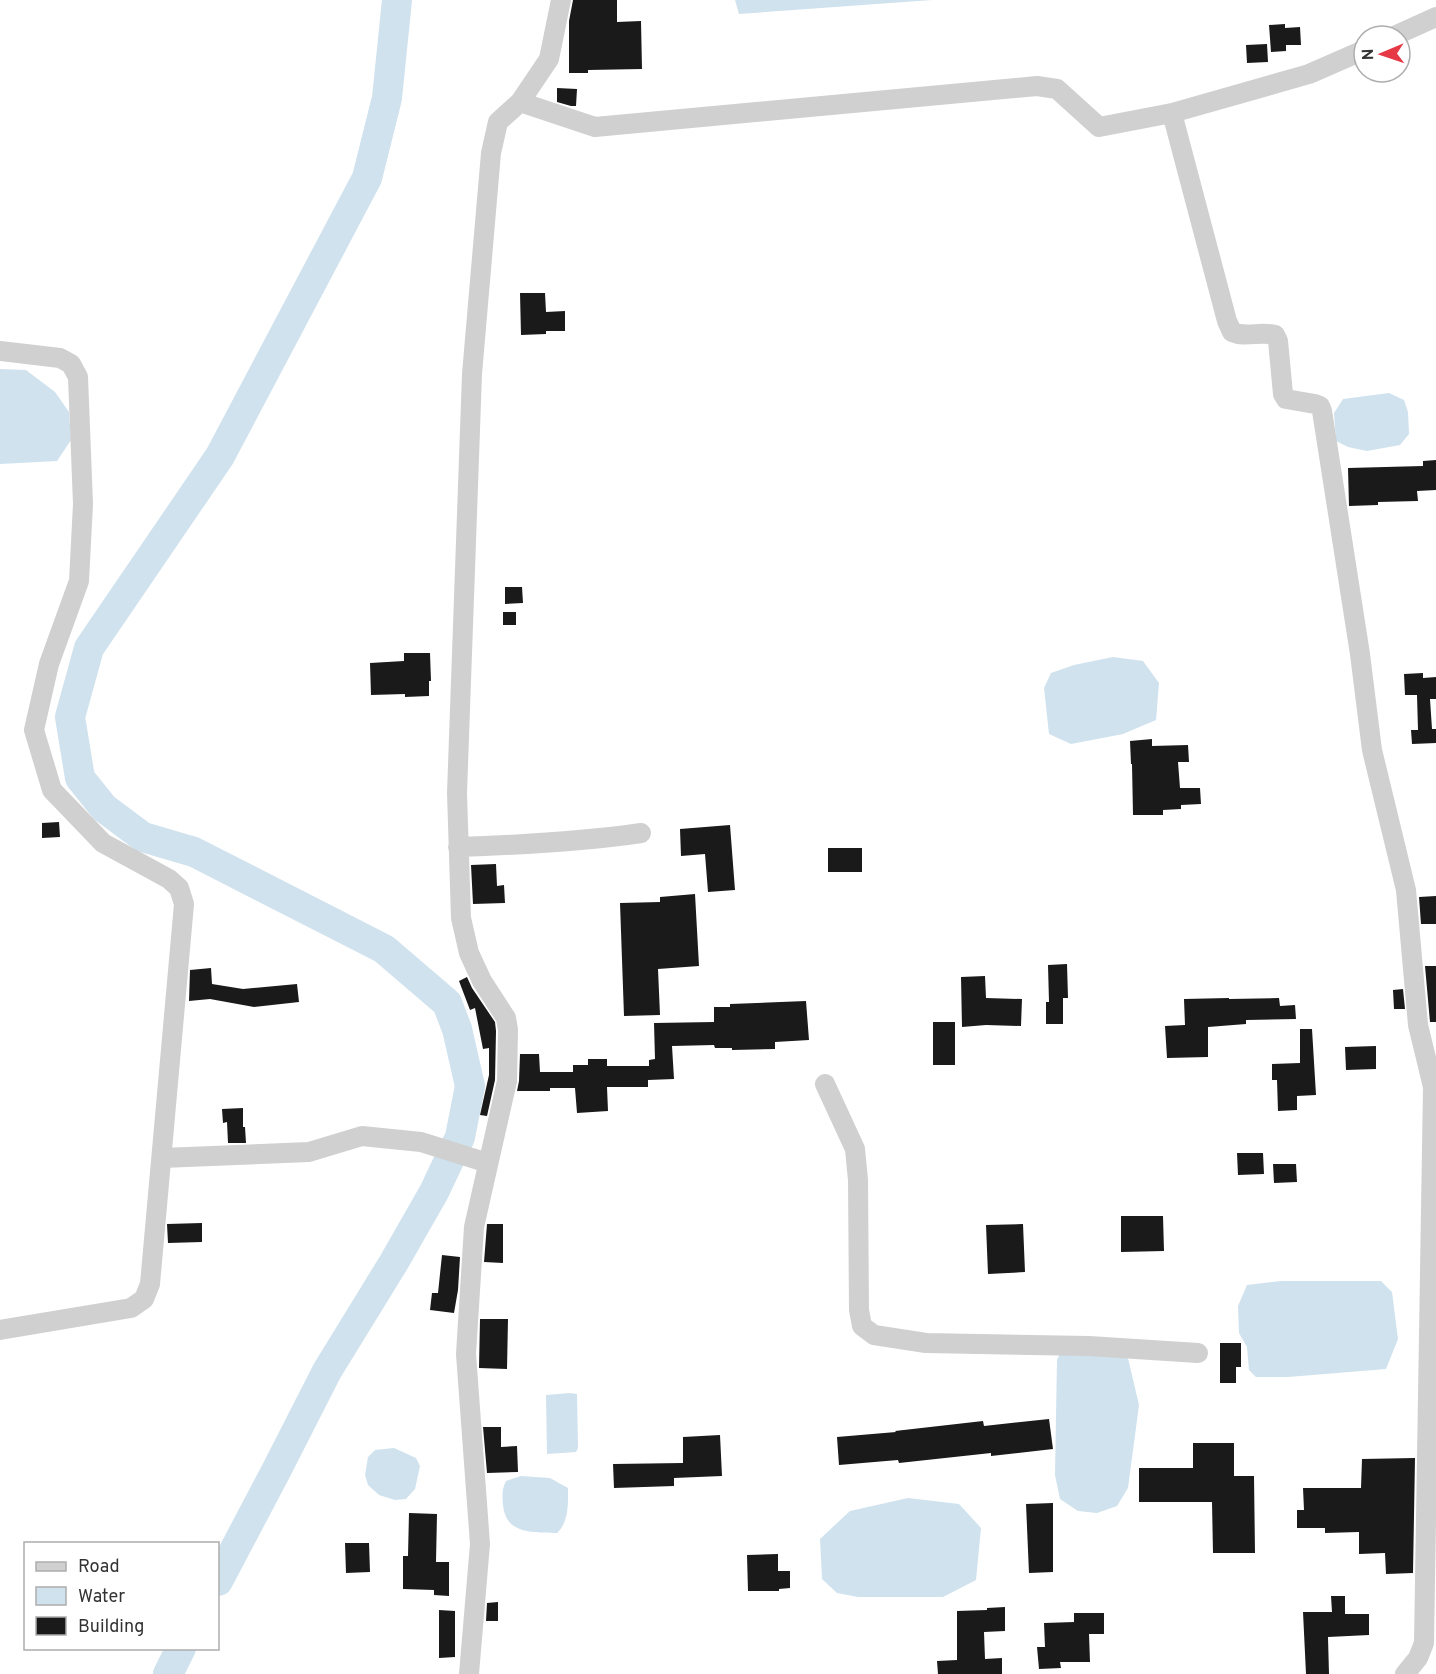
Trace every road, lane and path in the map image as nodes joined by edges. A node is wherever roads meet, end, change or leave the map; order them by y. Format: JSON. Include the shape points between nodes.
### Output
{"nodes":[{"id":1,"x":561,"y":0,"type":"edge"},
{"id":2,"x":1436,"y":17,"type":"edge"},
{"id":3,"x":1412,"y":28,"type":"edge"},
{"id":4,"x":1352,"y":55,"type":"edge"},
{"id":5,"x":520,"y":102,"type":"junction"},
{"id":6,"x":1172,"y":113,"type":"junction"},
{"id":7,"x":0,"y":351,"type":"edge"},
{"id":8,"x":641,"y":833,"type":"dead end"},
{"id":9,"x":458,"y":847,"type":"junction"},
{"id":10,"x":825,"y":1084,"type":"dead end"},
{"id":11,"x":162,"y":1158,"type":"junction"},
{"id":12,"x":484,"y":1161,"type":"junction"},
{"id":13,"x":0,"y":1330,"type":"edge"},
{"id":14,"x":1198,"y":1353,"type":"dead end"},
{"id":15,"x":469,"y":1674,"type":"edge"},
{"id":16,"x":1405,"y":1674,"type":"edge"}],
"edges":[{"from":1,"to":5,"type":"street","via":[[549,59]]},
{"from":2,"to":3,"type":"street"},
{"from":4,"to":6,"type":"street","via":[[1309,74]]},
{"from":5,"to":6,"type":"street","via":[[595,127],[1037,86],[1057,89],[1099,128]]},
{"from":5,"to":9,"type":"street","via":[[498,122],[491,153],[473,363]]},
{"from":6,"to":16,"type":"street","via":[[1232,332],[1240,336],[1275,335],[1286,399],[1315,404],[1322,411],[1372,750],[1406,890],[1418,1025],[1433,1087],[1424,1643]]},
{"from":7,"to":11,"type":"street","via":[[60,358],[71,364],[78,377],[83,504],[79,581],[49,664],[33,730],[52,790],[103,843],[169,879],[179,888],[184,904]]},
{"from":8,"to":9,"type":"street","via":[[552,844]]},
{"from":9,"to":12,"type":"street","via":[[461,918],[469,953],[506,1018],[508,1030],[507,1081]]},
{"from":10,"to":14,"type":"street","via":[[855,1149],[859,1310],[862,1326],[874,1335],[926,1343]]},
{"from":11,"to":12,"type":"street","via":[[309,1152],[362,1136],[421,1142]]},
{"from":11,"to":13,"type":"street","via":[[150,1284],[144,1299],[131,1308]]},
{"from":12,"to":15,"type":"street","via":[[474,1227],[466,1354],[480,1544]]}]}
